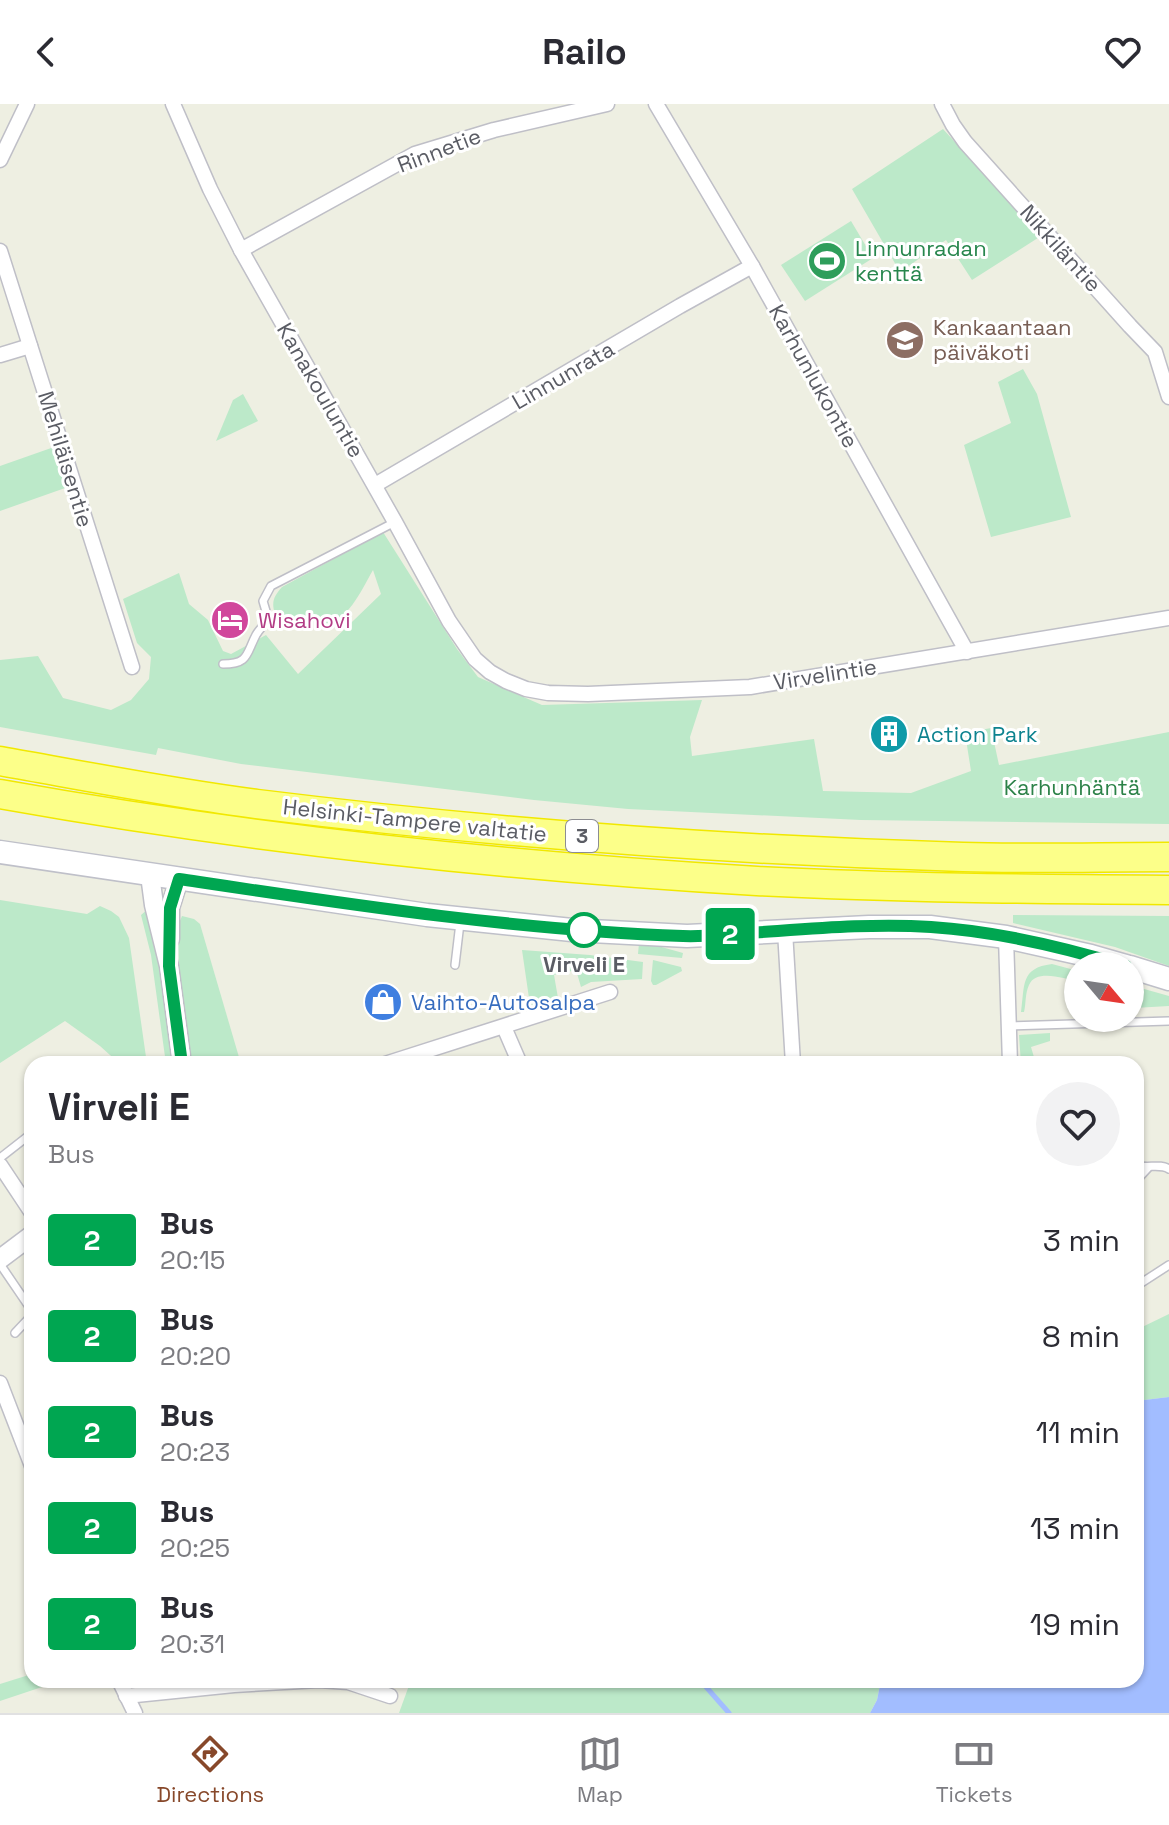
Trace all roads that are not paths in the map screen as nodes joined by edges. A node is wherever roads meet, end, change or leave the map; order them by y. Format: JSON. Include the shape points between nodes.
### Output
{"nodes":[{"id":1,"x":27,"y":104,"type":"edge"},
{"id":2,"x":173,"y":104,"type":"edge"},
{"id":3,"x":607,"y":104,"type":"edge"},
{"id":4,"x":656,"y":104,"type":"edge"},
{"id":5,"x":942,"y":104,"type":"edge"},
{"id":6,"x":0,"y":160,"type":"edge"},
{"id":7,"x":241,"y":250,"type":"junction"},
{"id":8,"x":0,"y":251,"type":"edge"},
{"id":9,"x":752,"y":266,"type":"junction"},
{"id":10,"x":30,"y":346,"type":"junction"},
{"id":11,"x":0,"y":355,"type":"edge"},
{"id":12,"x":1169,"y":397,"type":"edge"},
{"id":13,"x":375,"y":485,"type":"junction"},
{"id":14,"x":395,"y":522,"type":"junction"},
{"id":15,"x":1169,"y":618,"type":"edge"},
{"id":16,"x":967,"y":652,"type":"junction"},
{"id":17,"x":223,"y":664,"type":"dead end"},
{"id":18,"x":132,"y":667,"type":"dead end"},
{"id":19,"x":484,"y":667,"type":"joint"},
{"id":20,"x":0,"y":761,"type":"edge"},
{"id":21,"x":0,"y":794,"type":"edge"},
{"id":22,"x":0,"y":852,"type":"edge"},
{"id":23,"x":1169,"y":857,"type":"edge"},
{"id":24,"x":150,"y":875,"type":"junction"},
{"id":25,"x":179,"y":879,"type":"junction"},
{"id":26,"x":1169,"y":890,"type":"edge"},
{"id":27,"x":461,"y":918,"type":"junction"},
{"id":28,"x":785,"y":931,"type":"junction"},
{"id":29,"x":1006,"y":937,"type":"junction"},
{"id":30,"x":1073,"y":952,"type":"edge"},
{"id":31,"x":455,"y":965,"type":"dead end"},
{"id":32,"x":169,"y":966,"type":"junction"},
{"id":33,"x":1144,"y":972,"type":"edge"},
{"id":34,"x":1169,"y":979,"type":"edge"},
{"id":35,"x":610,"y":992,"type":"dead end"},
{"id":36,"x":1169,"y":1021,"type":"edge"},
{"id":37,"x":1008,"y":1026,"type":"junction"},
{"id":38,"x":504,"y":1027,"type":"junction"},
{"id":39,"x":181,"y":1056,"type":"edge"},
{"id":40,"x":411,"y":1056,"type":"edge"},
{"id":41,"x":517,"y":1056,"type":"edge"},
{"id":42,"x":793,"y":1056,"type":"edge"},
{"id":43,"x":1010,"y":1056,"type":"edge"},
{"id":44,"x":24,"y":1139,"type":"edge"},
{"id":45,"x":0,"y":1158,"type":"edge"},
{"id":46,"x":0,"y":1165,"type":"edge"},
{"id":47,"x":1144,"y":1167,"type":"edge"},
{"id":48,"x":1148,"y":1168,"type":"junction"},
{"id":49,"x":1169,"y":1169,"type":"edge"},
{"id":50,"x":1144,"y":1172,"type":"edge"},
{"id":51,"x":24,"y":1201,"type":"edge"},
{"id":52,"x":24,"y":1242,"type":"edge"},
{"id":53,"x":0,"y":1262,"type":"edge"},
{"id":54,"x":1169,"y":1265,"type":"edge"},
{"id":55,"x":1144,"y":1281,"type":"edge"},
{"id":56,"x":24,"y":1300,"type":"edge"},
{"id":57,"x":24,"y":1322,"type":"edge"},
{"id":58,"x":15,"y":1333,"type":"dead end"},
{"id":59,"x":0,"y":1383,"type":"edge"},
{"id":60,"x":24,"y":1445,"type":"edge"},
{"id":61,"x":122,"y":1688,"type":"edge"},
{"id":62,"x":205,"y":1688,"type":"edge"},
{"id":63,"x":366,"y":1688,"type":"edge"},
{"id":64,"x":126,"y":1696,"type":"junction"},
{"id":65,"x":390,"y":1696,"type":"dead end"},
{"id":66,"x":135,"y":1713,"type":"edge"}],
"edges":[{"from":1,"to":6,"type":"street"},
{"from":2,"to":7,"type":"street","name":"Kanakouluntie"},
{"from":3,"to":7,"type":"street","name":"Rinnetie","via":[[415,154]]},
{"from":4,"to":9,"type":"street","name":"Karhunlukontie"},
{"from":5,"to":12,"type":"street","name":"Nikkiläntie","via":[[965,142],[1149,344]]},
{"from":7,"to":13,"type":"street","name":"Kanakouluntie"},
{"from":8,"to":10,"type":"street","name":"Mehiläisentie"},
{"from":9,"to":13,"type":"street","name":"Linnunrata"},
{"from":9,"to":16,"type":"street","name":"Karhunlukontie"},
{"from":10,"to":11,"type":"street"},
{"from":10,"to":18,"type":"street","name":"Mehiläisentie"},
{"from":13,"to":14,"type":"street","name":"Kanakouluntie"},
{"from":14,"to":17,"type":"lane","via":[[271,586],[263,601],[268,618],[246,658]]},
{"from":14,"to":19,"type":"street","name":"Kanakouluntie","via":[[449,621]]},
{"from":15,"to":16,"type":"street","name":"Virvelintie"},
{"from":16,"to":19,"type":"street","name":"Virvelintie","via":[[750,687],[603,694],[526,689]]},
{"from":20,"to":23,"type":"highway","name":"Helsinki-Tampere valtatie","number":"3","via":[[253,803],[545,834],[966,857]]},
{"from":21,"to":26,"type":"highway","name":"Helsinki-Tampere valtatie","number":"3","via":[[248,834],[541,866],[759,881]]},
{"from":22,"to":24,"type":"main road"},
{"from":24,"to":25,"type":"main road"},
{"from":24,"to":32,"type":"street"},
{"from":25,"to":27,"type":"main road"},
{"from":25,"to":32,"type":"street","via":[[170,908]]},
{"from":27,"to":28,"type":"main road","via":[[687,936]]},
{"from":27,"to":31,"type":"lane"},
{"from":28,"to":29,"type":"main road","via":[[930,927]]},
{"from":28,"to":42,"type":"street"},
{"from":29,"to":30,"type":"main road"},
{"from":29,"to":37,"type":"street"},
{"from":32,"to":39,"type":"street"},
{"from":33,"to":34,"type":"main road"},
{"from":35,"to":38,"type":"street"},
{"from":36,"to":37,"type":"lane"},
{"from":37,"to":43,"type":"street"},
{"from":38,"to":40,"type":"street"},
{"from":38,"to":41,"type":"street"},
{"from":44,"to":45,"type":"lane"},
{"from":46,"to":51,"type":"street"},
{"from":47,"to":48,"type":"lane"},
{"from":48,"to":49,"type":"lane"},
{"from":48,"to":50,"type":"lane"},
{"from":52,"to":53,"type":"street"},
{"from":53,"to":56,"type":"lane"},
{"from":54,"to":55,"type":"lane"},
{"from":57,"to":58,"type":"lane"},
{"from":59,"to":60,"type":"street"},
{"from":61,"to":64,"type":"street"},
{"from":62,"to":64,"type":"street"},
{"from":63,"to":65,"type":"street"},
{"from":64,"to":66,"type":"street"}]}
